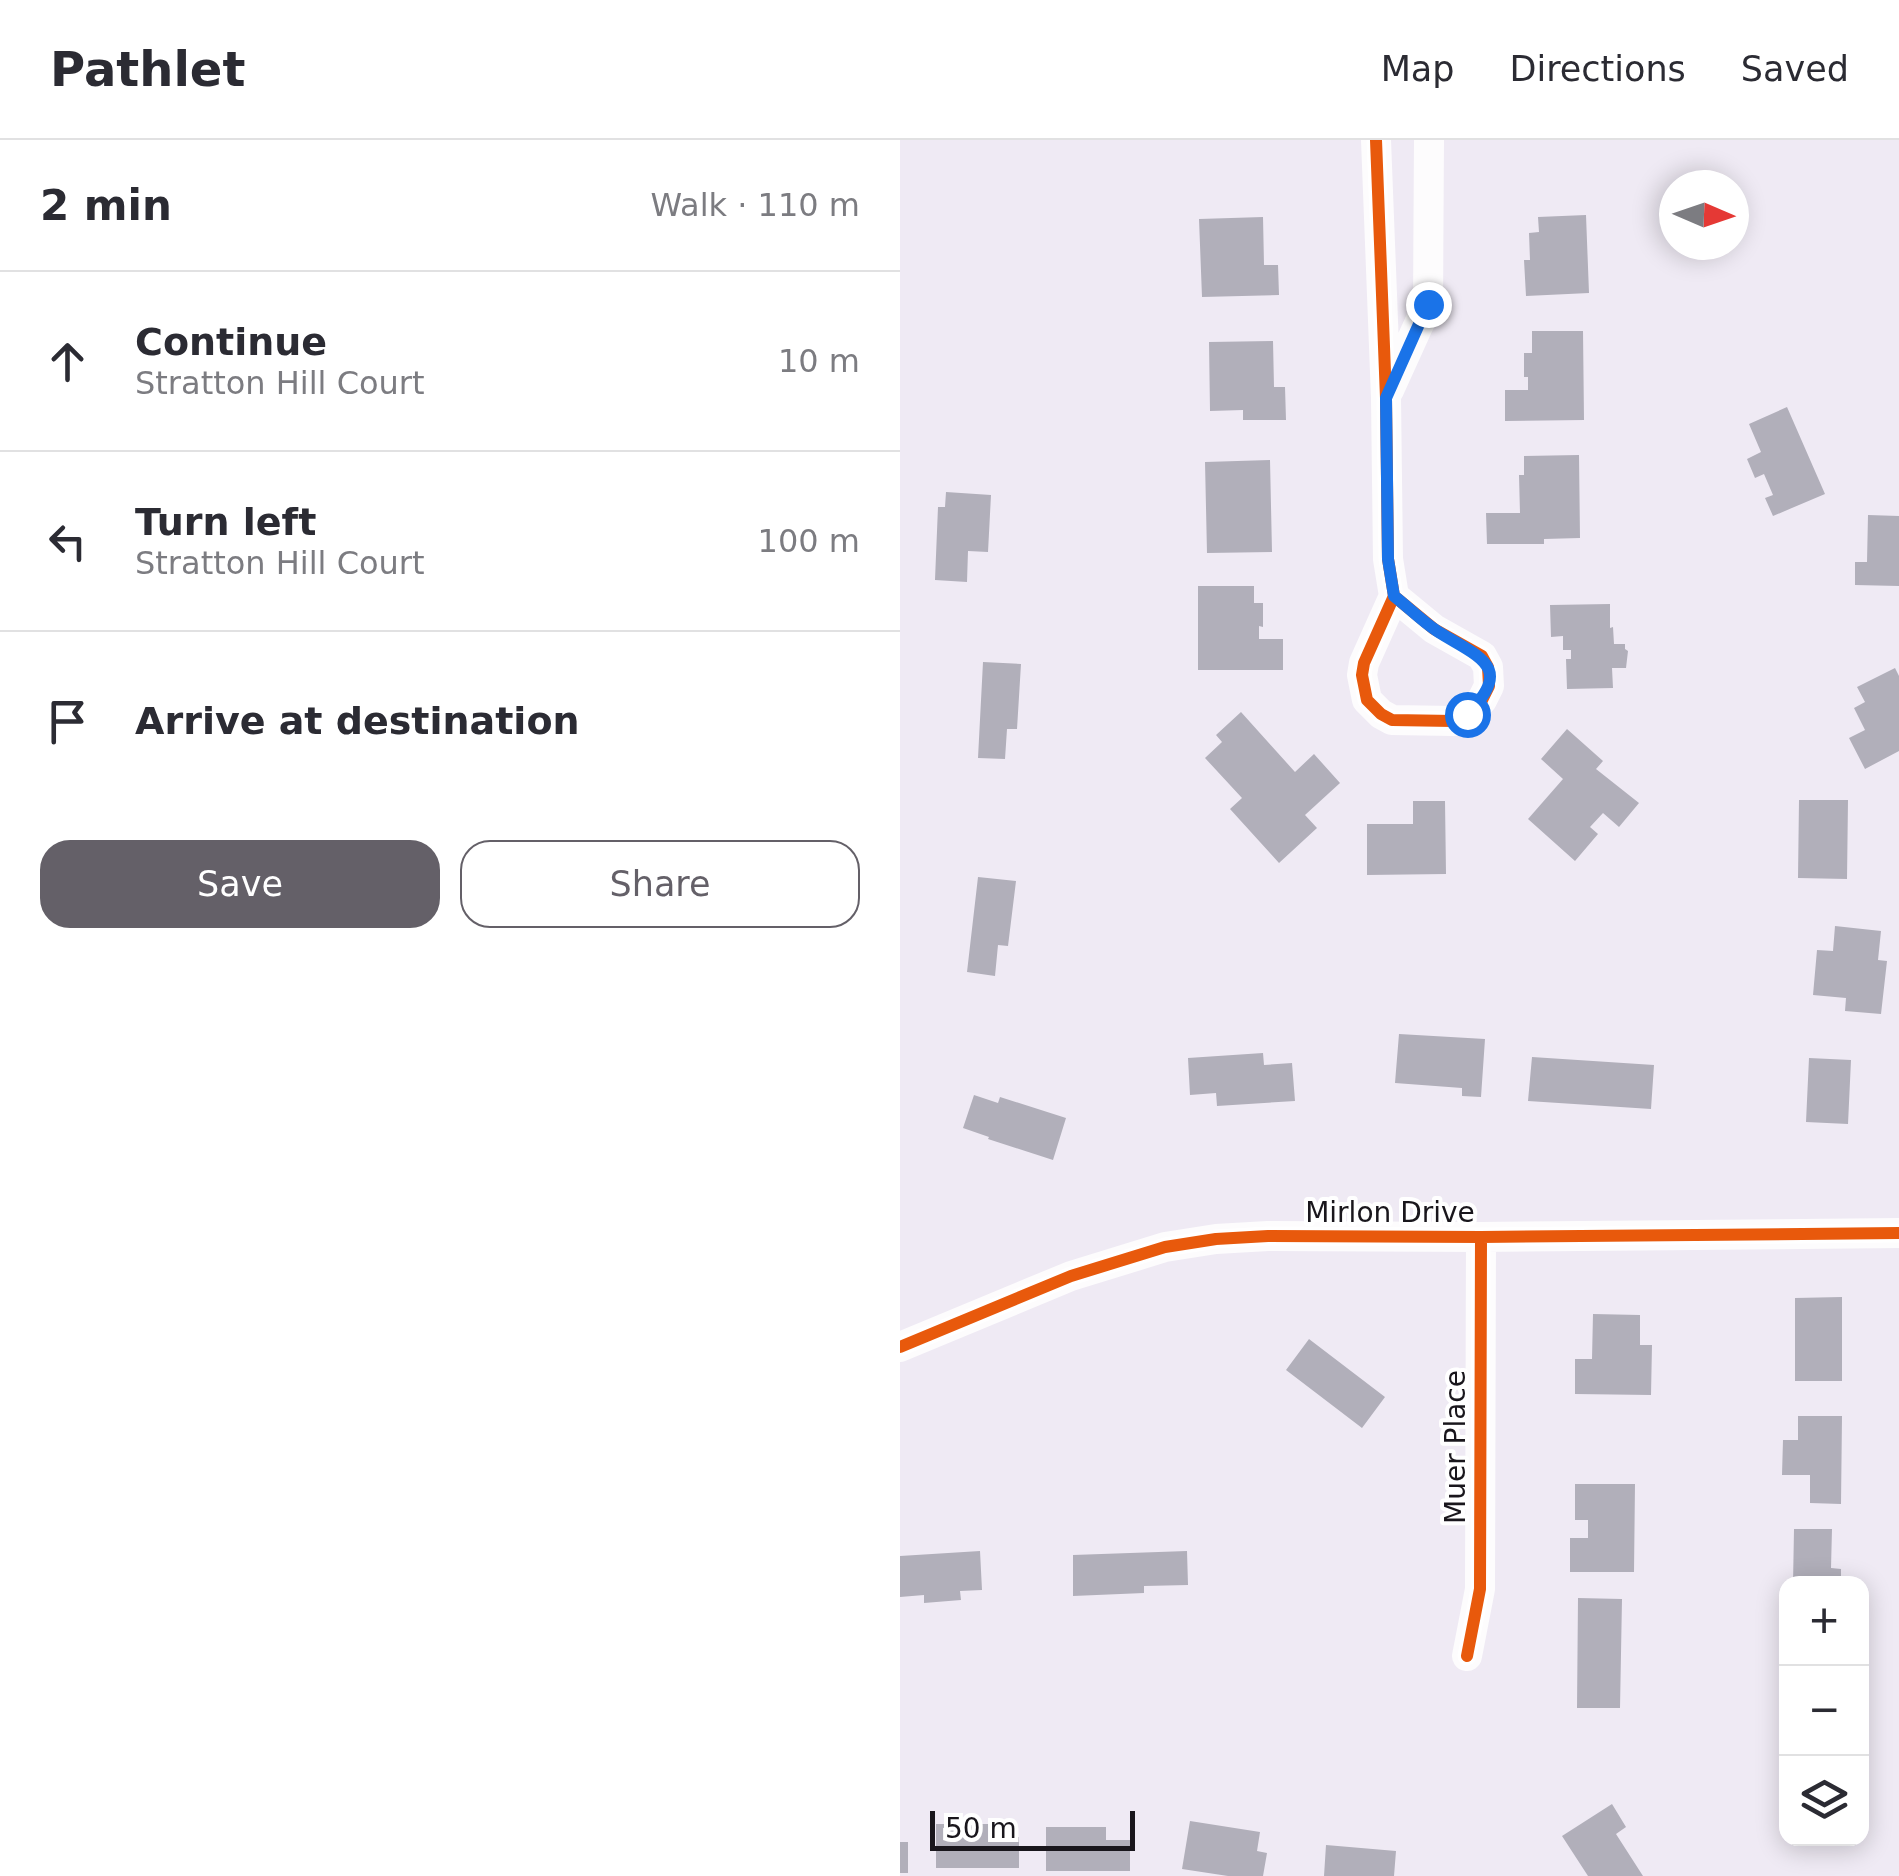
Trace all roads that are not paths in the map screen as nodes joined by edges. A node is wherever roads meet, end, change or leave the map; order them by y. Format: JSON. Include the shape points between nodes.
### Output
{"nodes":[{"id":1,"x":1376,"y":140,"type":"edge"},
{"id":2,"x":1429,"y":140,"type":"edge"},
{"id":3,"x":1386,"y":398,"type":"junction"},
{"id":4,"x":1394,"y":596,"type":"junction"},
{"id":5,"x":1899,"y":1232,"type":"edge"},
{"id":6,"x":1481,"y":1238,"type":"junction"},
{"id":7,"x":900,"y":1348,"type":"edge"},
{"id":8,"x":1468,"y":1656,"type":"dead end"}],
"edges":[{"from":1,"to":3,"type":"street"},
{"from":2,"to":3,"type":"street","via":[[1428,304]]},
{"from":3,"to":4,"type":"street"},
{"from":4,"to":4,"type":"street","via":[[1364,663],[1367,700],[1392,720],[1453,721],[1467,714],[1490,686],[1482,656]]},
{"from":5,"to":6,"type":"street","name":"Mirlon Drive"},
{"from":6,"to":7,"type":"street","name":"Mirlon Drive","via":[[1268,1236],[1164,1246],[1071,1276]]},
{"from":6,"to":8,"type":"street","name":"Muer Place","via":[[1480,1589]]}]}
